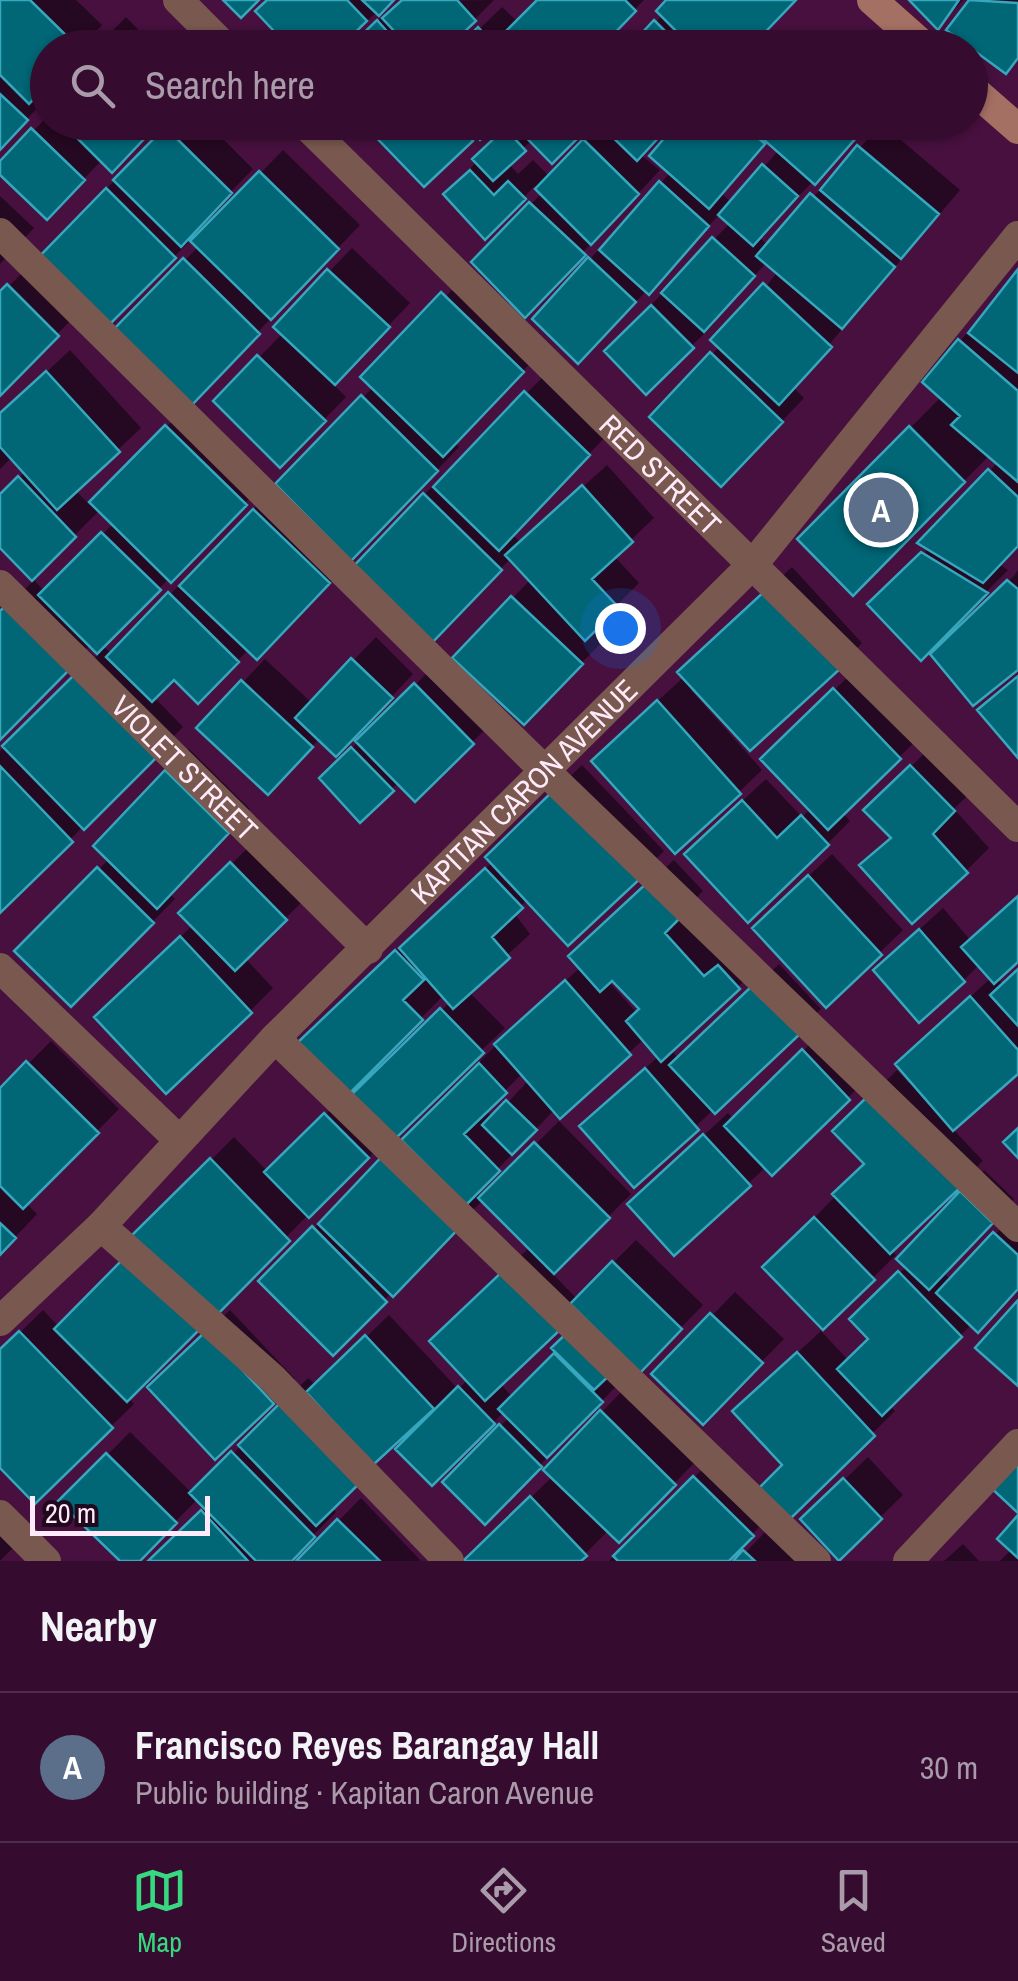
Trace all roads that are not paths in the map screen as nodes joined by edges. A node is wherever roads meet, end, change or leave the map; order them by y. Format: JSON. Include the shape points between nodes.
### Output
{"nodes":[{"id":1,"x":178,"y":0,"type":"edge"},
{"id":2,"x":872,"y":0,"type":"edge"},
{"id":3,"x":208,"y":30,"type":"edge"},
{"id":4,"x":906,"y":30,"type":"edge"},
{"id":5,"x":988,"y":102,"type":"edge"},
{"id":6,"x":1018,"y":128,"type":"edge"},
{"id":7,"x":321,"y":140,"type":"edge"},
{"id":8,"x":0,"y":233,"type":"edge"},
{"id":9,"x":1018,"y":236,"type":"edge"},
{"id":10,"x":754,"y":563,"type":"junction"},
{"id":11,"x":0,"y":585,"type":"edge"},
{"id":12,"x":546,"y":772,"type":"junction"},
{"id":13,"x":1018,"y":827,"type":"edge"},
{"id":14,"x":368,"y":950,"type":"junction"},
{"id":15,"x":0,"y":968,"type":"edge"},
{"id":16,"x":275,"y":1038,"type":"junction"},
{"id":17,"x":179,"y":1140,"type":"junction"},
{"id":18,"x":102,"y":1226,"type":"junction"},
{"id":19,"x":1018,"y":1228,"type":"edge"},
{"id":20,"x":0,"y":1321,"type":"edge"},
{"id":21,"x":1018,"y":1444,"type":"edge"},
{"id":22,"x":0,"y":1515,"type":"edge"},
{"id":23,"x":46,"y":1561,"type":"edge"},
{"id":24,"x":449,"y":1561,"type":"edge"},
{"id":25,"x":816,"y":1561,"type":"edge"},
{"id":26,"x":908,"y":1561,"type":"edge"}],
"edges":[{"from":1,"to":3,"type":"street"},
{"from":2,"to":4,"type":"main road"},
{"from":5,"to":6,"type":"main road"},
{"from":7,"to":10,"type":"street","name":"RED STREET"},
{"from":8,"to":12,"type":"street"},
{"from":9,"to":10,"type":"street","name":"KAPITAN CARON AVENUE"},
{"from":10,"to":12,"type":"street","name":"KAPITAN CARON AVENUE"},
{"from":10,"to":13,"type":"street","name":"RED STREET"},
{"from":11,"to":14,"type":"street","name":"VIOLET STREET"},
{"from":12,"to":14,"type":"street","name":"KAPITAN CARON AVENUE"},
{"from":12,"to":19,"type":"street"},
{"from":14,"to":16,"type":"street","name":"KAPITAN CARON AVENUE"},
{"from":15,"to":17,"type":"street"},
{"from":16,"to":17,"type":"street","name":"KAPITAN CARON AVENUE"},
{"from":16,"to":25,"type":"street"},
{"from":17,"to":18,"type":"street","name":"KAPITAN CARON AVENUE"},
{"from":18,"to":20,"type":"street","name":"KAPITAN CARON AVENUE"},
{"from":18,"to":24,"type":"street","via":[[272,1378]]},
{"from":21,"to":26,"type":"street"},
{"from":22,"to":23,"type":"street"}]}
